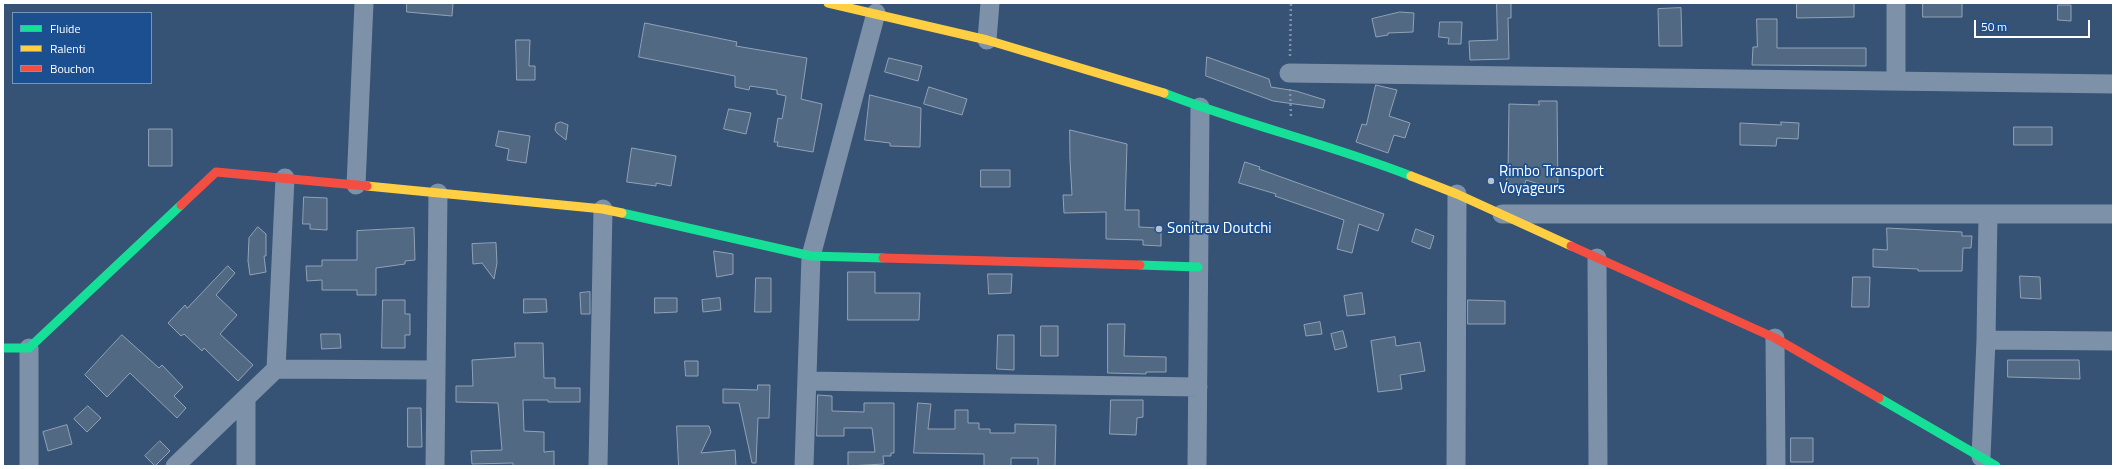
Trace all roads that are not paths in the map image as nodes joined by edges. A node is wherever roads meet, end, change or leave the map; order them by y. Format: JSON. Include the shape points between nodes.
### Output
{"nodes":[{"id":1,"x":364,"y":3,"type":"edge"},
{"id":2,"x":828,"y":3,"type":"edge"},
{"id":3,"x":990,"y":3,"type":"edge"},
{"id":4,"x":1896,"y":3,"type":"edge"},
{"id":5,"x":876,"y":13,"type":"junction"},
{"id":6,"x":987,"y":40,"type":"junction"},
{"id":7,"x":1289,"y":72,"type":"dead end"},
{"id":8,"x":1896,"y":81,"type":"junction"},
{"id":9,"x":2113,"y":84,"type":"edge"},
{"id":10,"x":1200,"y":107,"type":"junction"},
{"id":11,"x":285,"y":178,"type":"junction"},
{"id":12,"x":356,"y":185,"type":"junction"},
{"id":13,"x":438,"y":193,"type":"junction"},
{"id":14,"x":1457,"y":194,"type":"junction"},
{"id":15,"x":603,"y":209,"type":"junction"},
{"id":16,"x":1501,"y":214,"type":"junction"},
{"id":17,"x":1988,"y":214,"type":"junction"},
{"id":18,"x":2113,"y":214,"type":"edge"},
{"id":19,"x":811,"y":256,"type":"junction"},
{"id":20,"x":1597,"y":258,"type":"junction"},
{"id":21,"x":1198,"y":267,"type":"junction"},
{"id":22,"x":1776,"y":338,"type":"junction"},
{"id":23,"x":1986,"y":340,"type":"junction"},
{"id":24,"x":2113,"y":341,"type":"edge"},
{"id":25,"x":3,"y":348,"type":"edge"},
{"id":26,"x":29,"y":348,"type":"junction"},
{"id":27,"x":276,"y":369,"type":"junction"},
{"id":28,"x":436,"y":370,"type":"junction"},
{"id":29,"x":807,"y":381,"type":"junction"},
{"id":30,"x":1198,"y":387,"type":"junction"},
{"id":31,"x":246,"y":399,"type":"junction"},
{"id":32,"x":191,"y":458,"type":"edge"},
{"id":33,"x":1988,"y":461,"type":"edge"},
{"id":34,"x":29,"y":466,"type":"edge"},
{"id":35,"x":175,"y":466,"type":"edge"},
{"id":36,"x":246,"y":466,"type":"edge"},
{"id":37,"x":435,"y":466,"type":"edge"},
{"id":38,"x":598,"y":466,"type":"edge"},
{"id":39,"x":804,"y":466,"type":"edge"},
{"id":40,"x":1197,"y":466,"type":"edge"},
{"id":41,"x":1456,"y":466,"type":"edge"},
{"id":42,"x":1598,"y":466,"type":"edge"},
{"id":43,"x":1776,"y":466,"type":"edge"}],
"edges":[{"from":1,"to":12,"type":"street"},
{"from":2,"to":5,"type":"main road"},
{"from":3,"to":6,"type":"street"},
{"from":4,"to":8,"type":"street"},
{"from":5,"to":6,"type":"main road"},
{"from":5,"to":19,"type":"street"},
{"from":6,"to":10,"type":"main road","via":[[1157,90]]},
{"from":7,"to":8,"type":"street"},
{"from":8,"to":9,"type":"street"},
{"from":10,"to":14,"type":"main road","via":[[1368,159]]},
{"from":10,"to":21,"type":"street"},
{"from":11,"to":12,"type":"main road"},
{"from":11,"to":26,"type":"main road","via":[[216,172]]},
{"from":11,"to":27,"type":"street"},
{"from":12,"to":13,"type":"main road"},
{"from":13,"to":15,"type":"main road"},
{"from":13,"to":28,"type":"street"},
{"from":14,"to":16,"type":"main road"},
{"from":14,"to":41,"type":"street"},
{"from":15,"to":19,"type":"main road"},
{"from":15,"to":38,"type":"street"},
{"from":16,"to":17,"type":"street"},
{"from":16,"to":20,"type":"main road"},
{"from":17,"to":18,"type":"street"},
{"from":17,"to":23,"type":"street"},
{"from":19,"to":21,"type":"main road"},
{"from":19,"to":29,"type":"street"},
{"from":20,"to":22,"type":"main road"},
{"from":20,"to":42,"type":"street"},
{"from":21,"to":30,"type":"street"},
{"from":22,"to":33,"type":"main road"},
{"from":22,"to":43,"type":"street"},
{"from":23,"to":24,"type":"street"},
{"from":23,"to":33,"type":"street"},
{"from":25,"to":26,"type":"main road"},
{"from":26,"to":34,"type":"street"},
{"from":27,"to":28,"type":"street"},
{"from":27,"to":31,"type":"street"},
{"from":28,"to":37,"type":"street"},
{"from":29,"to":30,"type":"street"},
{"from":29,"to":39,"type":"street"},
{"from":30,"to":40,"type":"street"},
{"from":31,"to":32,"type":"street"},
{"from":31,"to":36,"type":"street"},
{"from":32,"to":35,"type":"street"}]}
